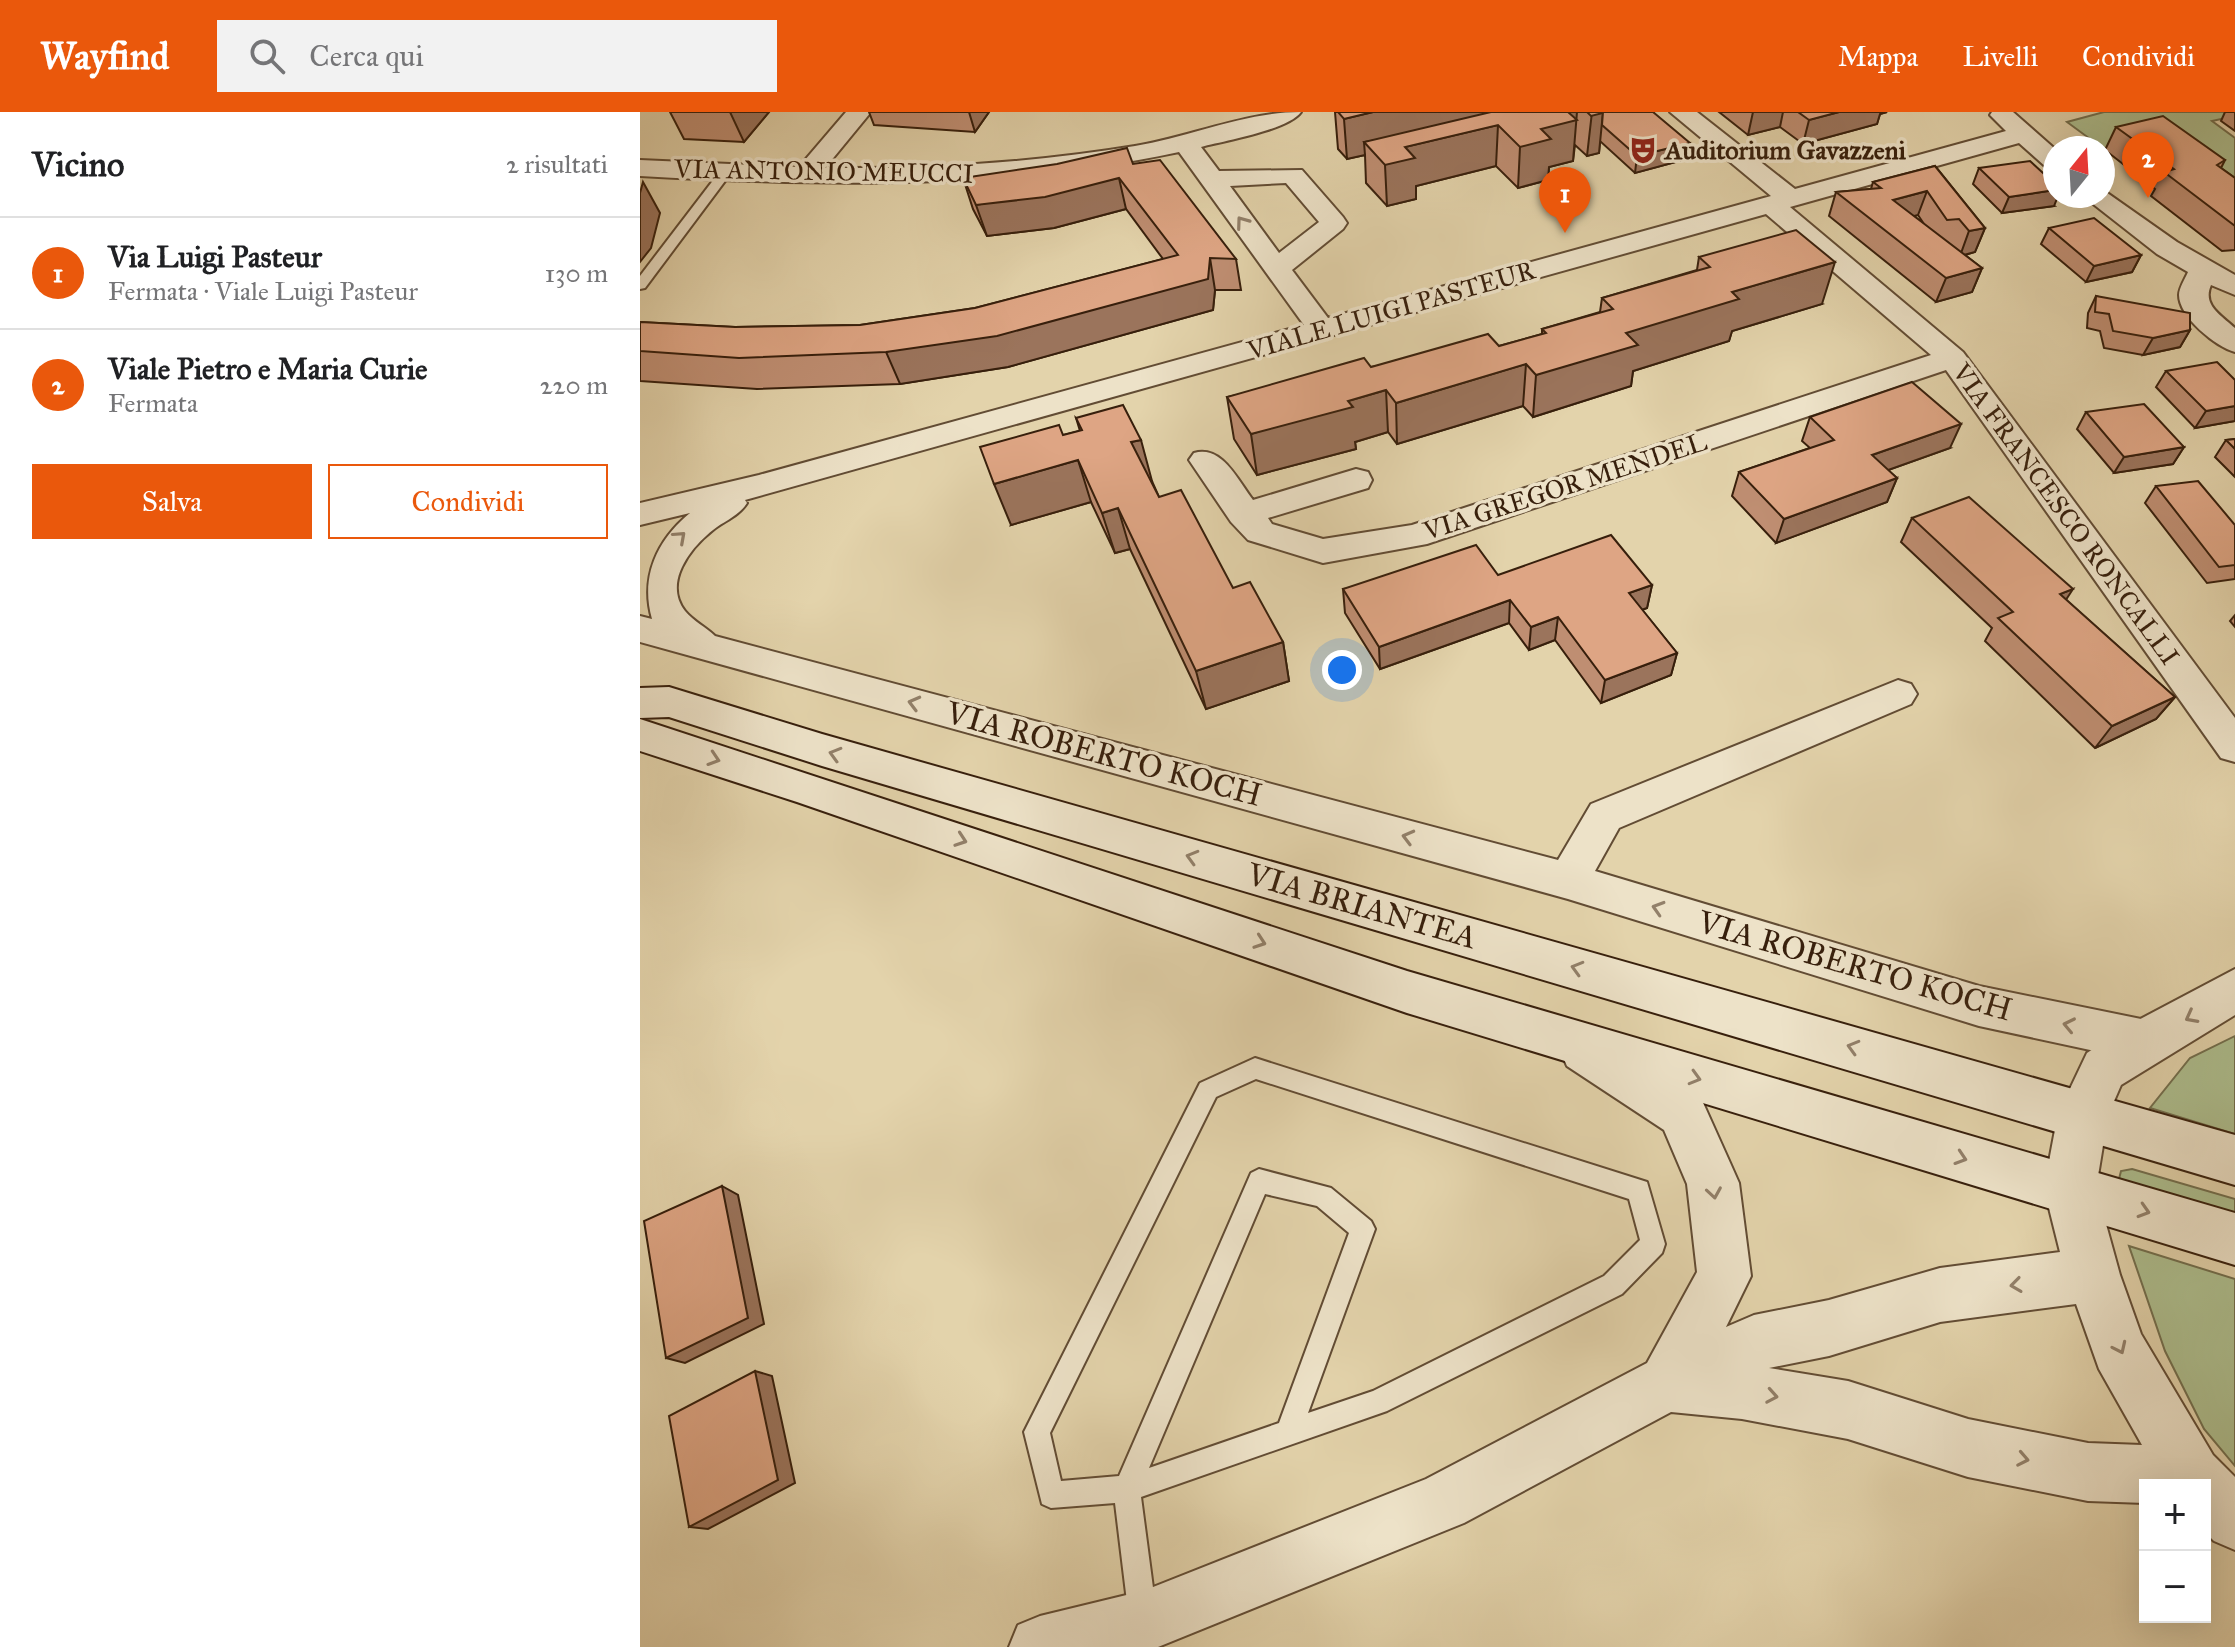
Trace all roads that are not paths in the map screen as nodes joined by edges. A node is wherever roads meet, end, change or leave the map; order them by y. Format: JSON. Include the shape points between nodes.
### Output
{"nodes":[{"id":1,"x":859,"y":112,"type":"edge"},
{"id":2,"x":1289,"y":112,"type":"edge"},
{"id":3,"x":1682,"y":112,"type":"edge"},
{"id":4,"x":1998,"y":112,"type":"edge"},
{"id":5,"x":2023,"y":134,"type":"junction"},
{"id":6,"x":1186,"y":144,"type":"junction"},
{"id":7,"x":2043,"y":152,"type":"edge"},
{"id":8,"x":640,"y":168,"type":"edge"},
{"id":9,"x":725,"y":173,"type":"junction"},
{"id":10,"x":805,"y":176,"type":"junction"},
{"id":11,"x":1210,"y":179,"type":"junction"},
{"id":12,"x":1780,"y":201,"type":"junction"},
{"id":13,"x":2113,"y":208,"type":"edge"},
{"id":14,"x":1276,"y":269,"type":"junction"},
{"id":15,"x":2203,"y":270,"type":"junction"},
{"id":16,"x":640,"y":285,"type":"edge"},
{"id":17,"x":2235,"y":287,"type":"edge"},
{"id":18,"x":1322,"y":330,"type":"junction"},
{"id":19,"x":2235,"y":343,"type":"edge"},
{"id":20,"x":1952,"y":358,"type":"junction"},
{"id":21,"x":1205,"y":460,"type":"dead end"},
{"id":22,"x":1356,"y":480,"type":"dead end"},
{"id":23,"x":759,"y":486,"type":"junction"},
{"id":24,"x":640,"y":514,"type":"edge"},
{"id":25,"x":1243,"y":514,"type":"junction"},
{"id":26,"x":640,"y":629,"type":"edge"},
{"id":27,"x":701,"y":645,"type":"junction"},
{"id":28,"x":1898,"y":694,"type":"dead end"},
{"id":29,"x":640,"y":703,"type":"edge"},
{"id":30,"x":640,"y":735,"type":"edge"},
{"id":31,"x":2235,"y":747,"type":"edge"},
{"id":32,"x":1568,"y":881,"type":"junction"},
{"id":33,"x":2235,"y":990,"type":"edge"},
{"id":34,"x":2146,"y":1041,"type":"junction"},
{"id":35,"x":1572,"y":1042,"type":"junction"},
{"id":36,"x":2083,"y":1114,"type":"junction"},
{"id":37,"x":2235,"y":1160,"type":"edge"},
{"id":38,"x":2070,"y":1188,"type":"junction"},
{"id":39,"x":2235,"y":1239,"type":"edge"},
{"id":40,"x":2093,"y":1275,"type":"junction"},
{"id":41,"x":1667,"y":1383,"type":"junction"},
{"id":42,"x":1288,"y":1433,"type":"junction"},
{"id":43,"x":2159,"y":1479,"type":"edge"},
{"id":44,"x":2197,"y":1479,"type":"edge"},
{"id":45,"x":1127,"y":1489,"type":"junction"},
{"id":46,"x":2211,"y":1495,"type":"edge"},
{"id":47,"x":2235,"y":1520,"type":"edge"},
{"id":48,"x":1143,"y":1622,"type":"junction"},
{"id":49,"x":1040,"y":1647,"type":"edge"}],
"edges":[{"from":1,"to":10,"type":"street"},
{"from":2,"to":6,"type":"street","name":"VIA ANTONIO MEUCCI"},
{"from":3,"to":12,"type":"street","name":"VIA FRANCESCO RONCALLI"},
{"from":4,"to":5,"type":"street"},
{"from":5,"to":7,"type":"street"},
{"from":5,"to":12,"type":"street","name":"VIALE LUIGI PASTEUR"},
{"from":6,"to":10,"type":"street","name":"VIA ANTONIO MEUCCI","via":[[1066,166],[967,175]]},
{"from":6,"to":11,"type":"street"},
{"from":8,"to":9,"type":"street","name":"VIA ANTONIO MEUCCI"},
{"from":9,"to":10,"type":"street","name":"VIA ANTONIO MEUCCI"},
{"from":9,"to":16,"type":"lane"},
{"from":14,"to":11,"type":"street","one_way":true},
{"from":11,"to":14,"type":"street","via":[[1293,175],[1334,223]]},
{"from":12,"to":18,"type":"street","name":"VIALE LUIGI PASTEUR"},
{"from":12,"to":20,"type":"street","name":"VIA FRANCESCO RONCALLI"},
{"from":13,"to":15,"type":"street"},
{"from":14,"to":18,"type":"street"},
{"from":15,"to":17,"type":"street"},
{"from":15,"to":19,"type":"street","via":[[2193,293],[2196,308]]},
{"from":18,"to":23,"type":"street","name":"VIALE LUIGI PASTEUR"},
{"from":20,"to":25,"type":"street","name":"VIA GREGOR MENDEL","via":[[1415,536],[1323,551],[1260,532]]},
{"from":20,"to":31,"type":"street","name":"VIA FRANCESCO RONCALLI"},
{"from":21,"to":25,"type":"street","name":"VIA GREGOR MENDEL"},
{"from":22,"to":25,"type":"street"},
{"from":23,"to":24,"type":"street","name":"VIALE LUIGI PASTEUR"},
{"from":27,"to":23,"type":"street","name":"VIALE LUIGI PASTEUR","one_way":true,"via":[[667,614],[655,574],[667,548],[686,531]]},
{"from":26,"to":27,"type":"street","name":"VIA ROBERTO KOCH"},
{"from":32,"to":27,"type":"street","name":"VIA ROBERTO KOCH","one_way":true},
{"from":28,"to":32,"type":"street","via":[[1605,816]]},
{"from":36,"to":29,"type":"main road","name":"VIA BRIANTEA","one_way":true,"via":[[669,702]]},
{"from":30,"to":35,"type":"main road","name":"VIA BRIANTEA","one_way":true,"via":[[1407,992]]},
{"from":34,"to":32,"type":"street","name":"VIA ROBERTO KOCH","one_way":true,"via":[[1979,1006]]},
{"from":33,"to":34,"type":"main road","one_way":true},
{"from":34,"to":36,"type":"main road","via":[[2104,1069]]},
{"from":35,"to":38,"type":"main road","name":"VIA BRIANTEA","one_way":true},
{"from":35,"to":41,"type":"main road","name":"VIA BRIANTEA","one_way":true,"via":[[1682,1113],[1713,1183],[1724,1276]]},
{"from":36,"to":37,"type":"main road","name":"VIA BRIANTEA"},
{"from":36,"to":38,"type":"main road"},
{"from":38,"to":39,"type":"main road","name":"VIA BRIANTEA","one_way":true},
{"from":38,"to":40,"type":"main road"},
{"from":40,"to":41,"type":"main road","one_way":true,"via":[[1940,1295],[1829,1328],[1754,1343]]},
{"from":40,"to":44,"type":"main road","one_way":true,"via":[[2119,1349]]},
{"from":41,"to":43,"type":"main road","one_way":true,"via":[[1848,1410],[1968,1448],[2088,1472]]},
{"from":41,"to":48,"type":"main road","via":[[1443,1502]]},
{"from":42,"to":45,"type":"lane"},
{"from":42,"to":45,"type":"lane","via":[[1363,1229],[1323,1196],[1259,1181]]},
{"from":42,"to":45,"type":"lane","via":[[1378,1402],[1613,1285],[1653,1244],[1639,1190],[1255,1068],[1208,1090],[1037,1432],[1051,1495]]},
{"from":45,"to":48,"type":"lane"},
{"from":46,"to":47,"type":"main road"},
{"from":48,"to":49,"type":"main road"}]}
